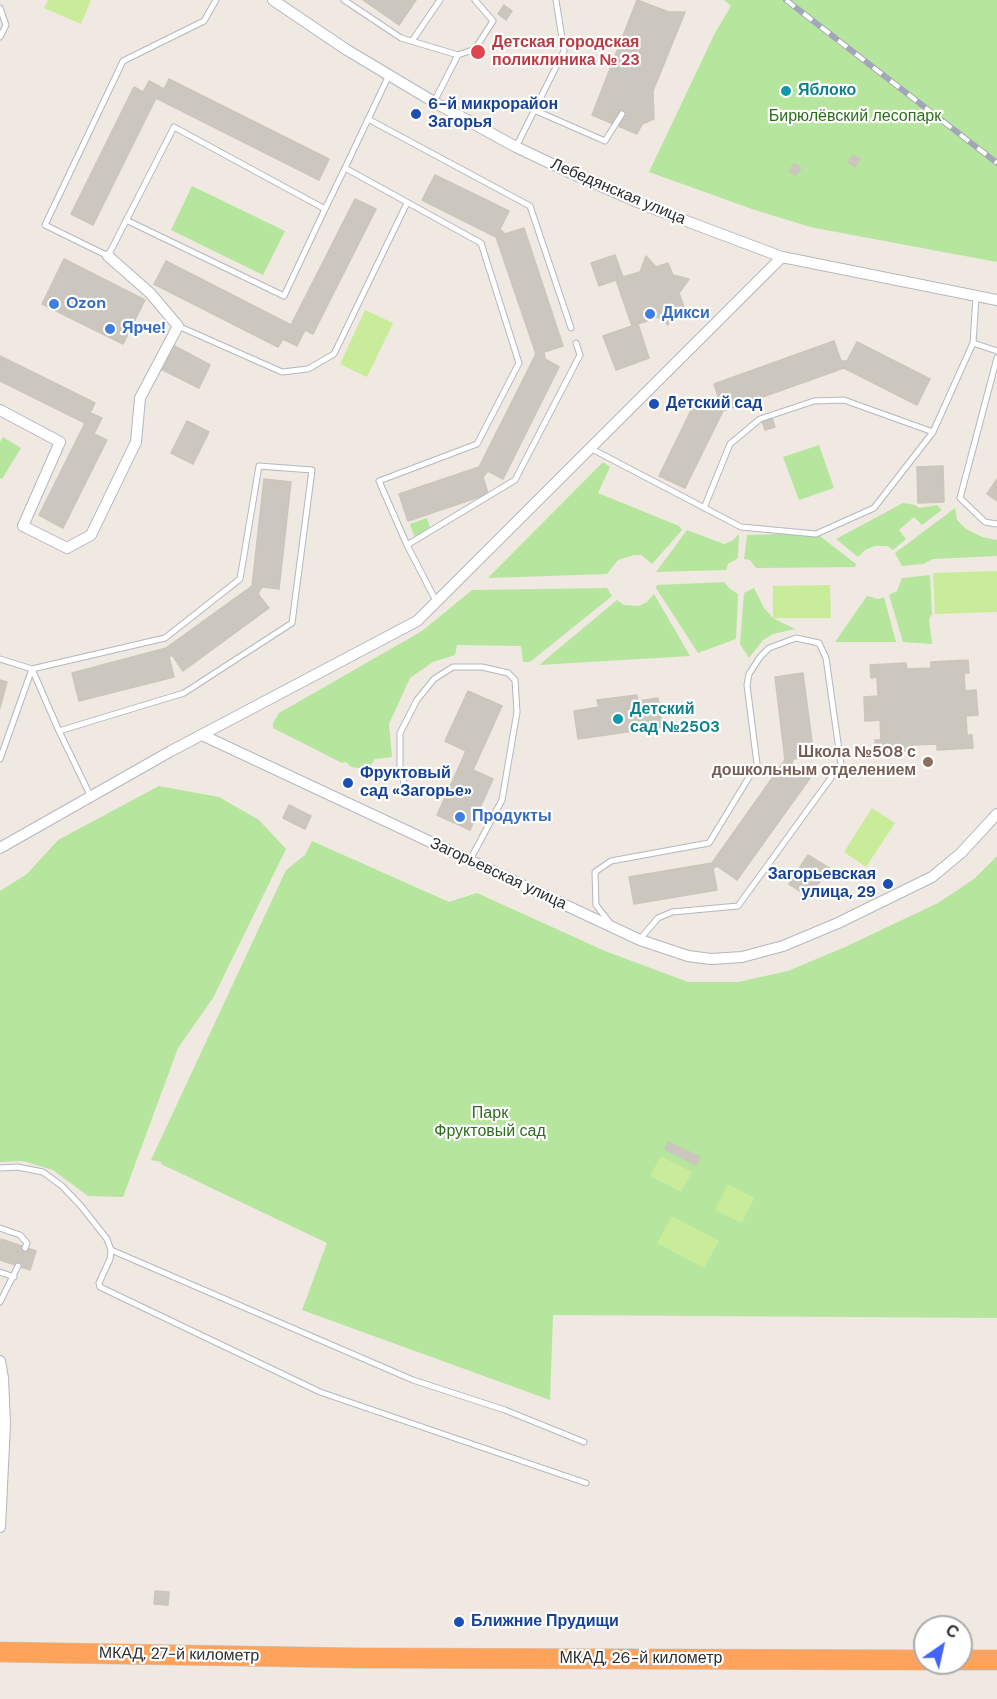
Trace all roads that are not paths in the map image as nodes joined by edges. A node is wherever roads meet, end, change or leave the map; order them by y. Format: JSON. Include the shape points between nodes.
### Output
{"nodes":[{"id":1,"x":216,"y":0,"type":"edge"},
{"id":2,"x":273,"y":0,"type":"edge"},
{"id":3,"x":344,"y":0,"type":"edge"},
{"id":4,"x":440,"y":0,"type":"edge"},
{"id":5,"x":475,"y":0,"type":"edge"},
{"id":6,"x":556,"y":0,"type":"edge"},
{"id":7,"x":0,"y":8,"type":"edge"},
{"id":8,"x":0,"y":37,"type":"edge"},
{"id":9,"x":412,"y":41,"type":"junction"},
{"id":10,"x":458,"y":54,"type":"junction"},
{"id":11,"x":389,"y":75,"type":"junction"},
{"id":12,"x":434,"y":102,"type":"junction"},
{"id":13,"x":534,"y":110,"type":"junction"},
{"id":14,"x":622,"y":114,"type":"dead end"},
{"id":15,"x":368,"y":119,"type":"junction"},
{"id":16,"x":516,"y":147,"type":"junction"},
{"id":17,"x":345,"y":168,"type":"junction"},
{"id":18,"x":407,"y":203,"type":"junction"},
{"id":19,"x":325,"y":209,"type":"junction"},
{"id":20,"x":126,"y":220,"type":"junction"},
{"id":21,"x":108,"y":255,"type":"junction"},
{"id":22,"x":782,"y":257,"type":"junction"},
{"id":23,"x":976,"y":297,"type":"junction"},
{"id":24,"x":997,"y":300,"type":"edge"},
{"id":25,"x":178,"y":326,"type":"junction"},
{"id":26,"x":571,"y":328,"type":"dead end"},
{"id":27,"x":576,"y":343,"type":"dead end"},
{"id":28,"x":973,"y":343,"type":"junction"},
{"id":29,"x":997,"y":351,"type":"edge"},
{"id":30,"x":997,"y":358,"type":"edge"},
{"id":31,"x":0,"y":410,"type":"edge"},
{"id":32,"x":933,"y":432,"type":"junction"},
{"id":33,"x":590,"y":448,"type":"junction"},
{"id":34,"x":704,"y":508,"type":"junction"},
{"id":35,"x":997,"y":524,"type":"edge"},
{"id":36,"x":407,"y":545,"type":"junction"},
{"id":37,"x":437,"y":601,"type":"junction"},
{"id":38,"x":0,"y":659,"type":"edge"},
{"id":39,"x":32,"y":669,"type":"junction"},
{"id":40,"x":59,"y":731,"type":"junction"},
{"id":41,"x":202,"y":735,"type":"junction"},
{"id":42,"x":0,"y":759,"type":"edge"},
{"id":43,"x":412,"y":792,"type":"dead end"},
{"id":44,"x":90,"y":795,"type":"junction"},
{"id":45,"x":997,"y":814,"type":"edge"},
{"id":46,"x":0,"y":848,"type":"edge"},
{"id":47,"x":470,"y":860,"type":"junction"},
{"id":48,"x":615,"y":929,"type":"junction"},
{"id":49,"x":640,"y":940,"type":"junction"},
{"id":50,"x":0,"y":1168,"type":"edge"},
{"id":51,"x":0,"y":1228,"type":"edge"},
{"id":52,"x":25,"y":1248,"type":"dead end"},
{"id":53,"x":111,"y":1250,"type":"junction"},
{"id":54,"x":18,"y":1266,"type":"dead end"},
{"id":55,"x":0,"y":1272,"type":"edge"},
{"id":56,"x":14,"y":1277,"type":"junction"},
{"id":57,"x":0,"y":1302,"type":"edge"},
{"id":58,"x":0,"y":1361,"type":"edge"},
{"id":59,"x":584,"y":1442,"type":"dead end"},
{"id":60,"x":586,"y":1483,"type":"dead end"},
{"id":61,"x":0,"y":1506,"type":"edge"},
{"id":62,"x":0,"y":1527,"type":"edge"},
{"id":63,"x":0,"y":1652,"type":"edge"},
{"id":64,"x":358,"y":1658,"type":"joint"},
{"id":65,"x":913,"y":1660,"type":"edge"},
{"id":66,"x":973,"y":1660,"type":"edge"},
{"id":67,"x":997,"y":1660,"type":"edge"}],
"edges":[{"from":1,"to":21,"type":"lane","via":[[204,21],[123,61],[45,225]]},
{"from":2,"to":11,"type":"street","name":"Лебедянская улица"},
{"from":3,"to":9,"type":"lane","via":[[401,38]]},
{"from":4,"to":9,"type":"lane"},
{"from":5,"to":10,"type":"lane","via":[[493,21],[475,49]]},
{"from":6,"to":13,"type":"lane","via":[[564,51]]},
{"from":7,"to":8,"type":"lane","via":[[6,25]]},
{"from":9,"to":10,"type":"lane"},
{"from":10,"to":12,"type":"lane"},
{"from":11,"to":12,"type":"street","name":"Лебедянская улица"},
{"from":11,"to":15,"type":"lane"},
{"from":12,"to":16,"type":"street","name":"Лебедянская улица"},
{"from":13,"to":14,"type":"lane","via":[[605,141]]},
{"from":13,"to":16,"type":"lane"},
{"from":15,"to":17,"type":"lane"},
{"from":15,"to":26,"type":"lane","via":[[530,206]]},
{"from":16,"to":22,"type":"street","name":"Лебедянская улица","via":[[649,207]]},
{"from":17,"to":18,"type":"lane"},
{"from":17,"to":19,"type":"lane"},
{"from":18,"to":25,"type":"lane","via":[[334,354],[308,369],[282,372]]},
{"from":18,"to":36,"type":"lane","via":[[480,243],[519,363],[477,444],[379,481]]},
{"from":19,"to":20,"type":"lane","via":[[284,296]]},
{"from":19,"to":20,"type":"lane","via":[[174,128]]},
{"from":20,"to":21,"type":"lane"},
{"from":21,"to":25,"type":"street","via":[[150,293]]},
{"from":22,"to":23,"type":"street","name":"Лебедянская улица"},
{"from":22,"to":33,"type":"street"},
{"from":23,"to":24,"type":"street","name":"Лебедянская улица"},
{"from":23,"to":28,"type":"lane"},
{"from":25,"to":31,"type":"street","via":[[140,398],[136,442],[91,535],[67,548],[23,526],[60,442]]},
{"from":27,"to":36,"type":"lane","via":[[580,355],[515,480]]},
{"from":28,"to":29,"type":"lane"},
{"from":28,"to":32,"type":"lane"},
{"from":30,"to":35,"type":"lane","via":[[960,498],[985,522]]},
{"from":32,"to":34,"type":"lane","via":[[874,508],[816,534],[741,527]]},
{"from":32,"to":34,"type":"lane","via":[[844,400],[814,401],[760,419],[730,444]]},
{"from":33,"to":34,"type":"lane"},
{"from":33,"to":37,"type":"street"},
{"from":36,"to":37,"type":"lane"},
{"from":37,"to":41,"type":"street","via":[[417,621]]},
{"from":38,"to":39,"type":"lane"},
{"from":39,"to":40,"type":"lane"},
{"from":39,"to":40,"type":"lane","via":[[165,638],[240,579],[259,466],[312,470],[292,623],[184,693]]},
{"from":39,"to":42,"type":"lane"},
{"from":40,"to":44,"type":"lane"},
{"from":41,"to":44,"type":"street"},
{"from":41,"to":47,"type":"street","name":"Загорьевская улица"},
{"from":43,"to":47,"type":"lane","via":[[405,786],[400,769],[400,733],[417,700],[434,679],[453,667],[482,667],[508,673],[515,680],[517,712],[502,800]]},
{"from":44,"to":46,"type":"street"},
{"from":45,"to":49,"type":"street","name":"Загорьевская улица","via":[[932,877],[783,946],[742,957],[711,959],[688,956]]},
{"from":47,"to":48,"type":"street","name":"Загорьевская улица"},
{"from":48,"to":49,"type":"street","name":"Загорьевская улица"},
{"from":48,"to":49,"type":"lane","via":[[596,905],[595,872],[611,861],[709,843],[757,764],[748,674],[769,648],[796,638],[819,643],[826,658],[841,764],[738,906],[672,912],[658,918]]},
{"from":50,"to":53,"type":"lane","via":[[43,1173],[62,1186],[107,1239]]},
{"from":51,"to":52,"type":"lane","via":[[20,1235],[27,1243]]},
{"from":53,"to":59,"type":"lane","via":[[413,1380],[505,1410]]},
{"from":53,"to":60,"type":"lane","via":[[100,1287],[320,1392]]},
{"from":54,"to":56,"type":"lane"},
{"from":55,"to":56,"type":"lane"},
{"from":56,"to":57,"type":"lane"},
{"from":58,"to":61,"type":"street","via":[[5,1424]]},
{"from":61,"to":62,"type":"street"},
{"from":63,"to":64,"type":"highway","name":"МКАД, 27-й километр"},
{"from":64,"to":65,"type":"highway","name":"МКАД, 26-й километр"},
{"from":66,"to":67,"type":"highway"}]}
